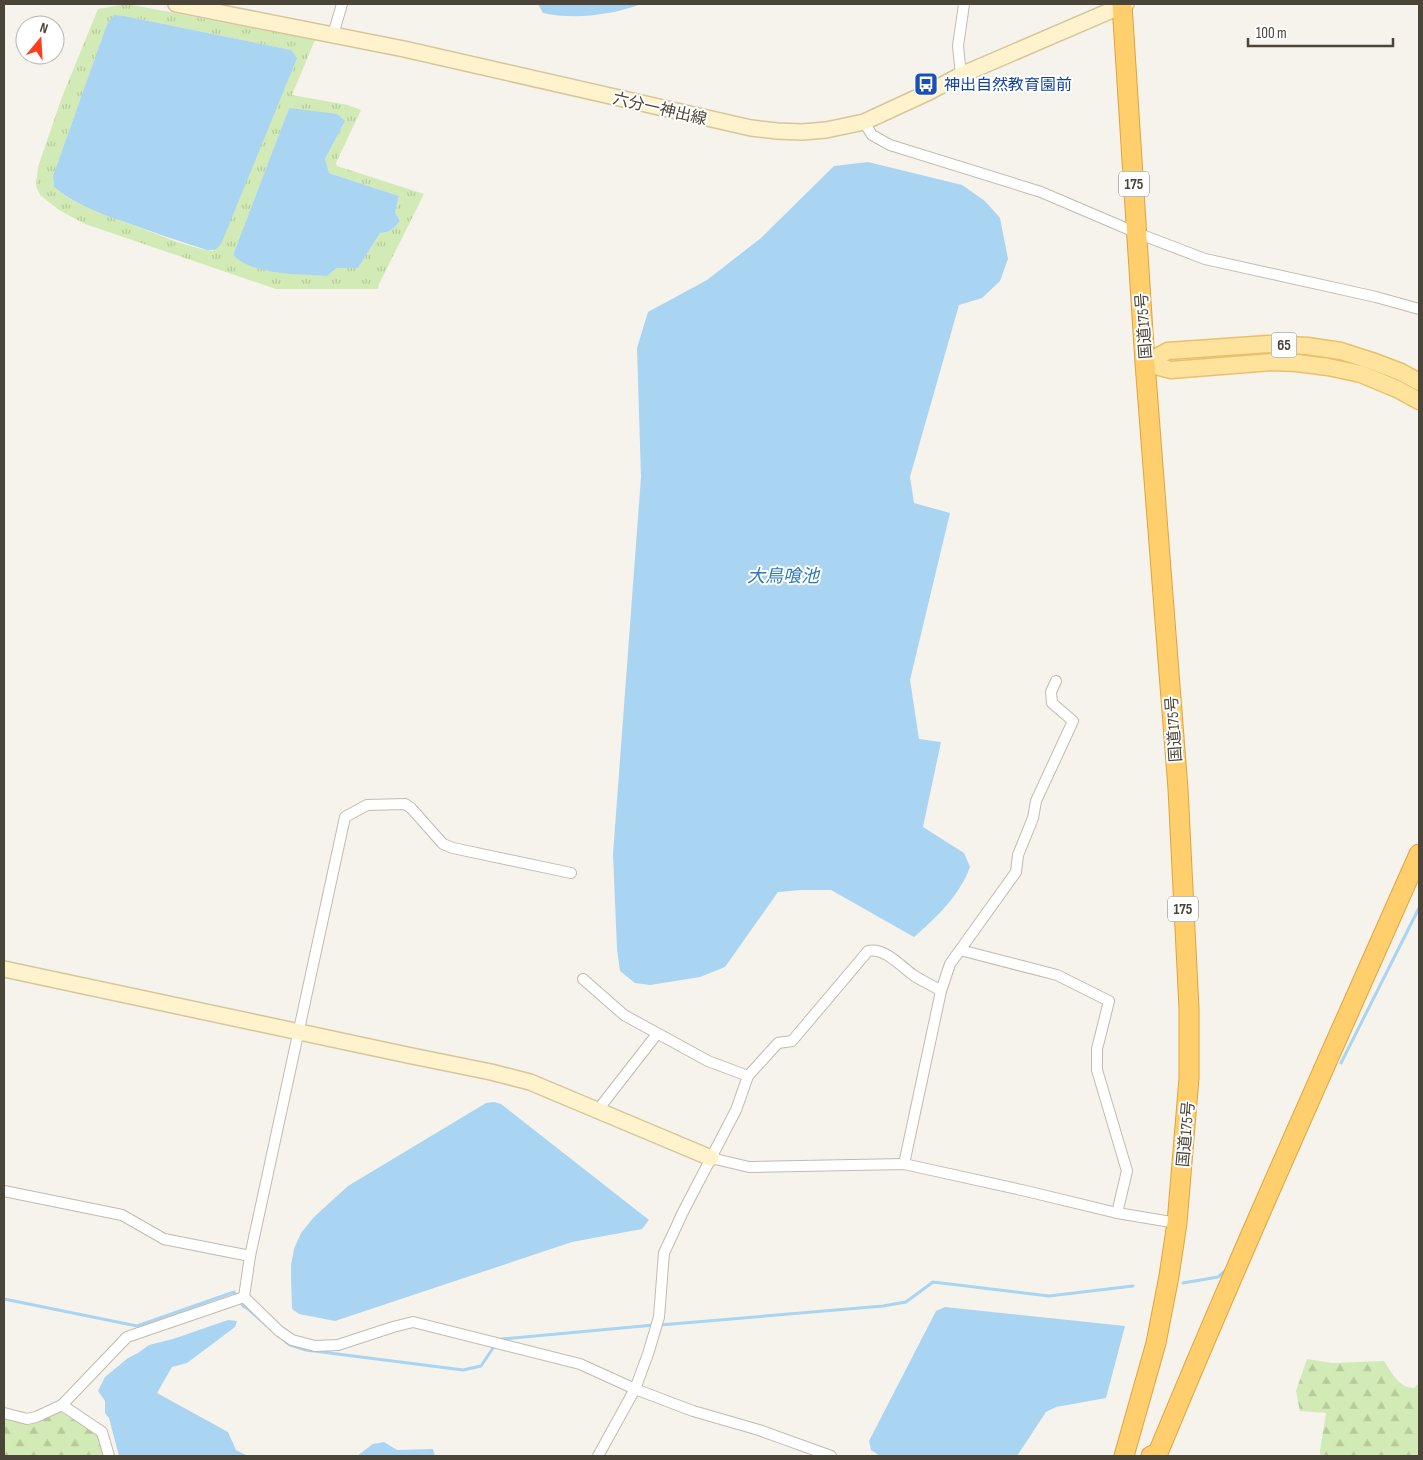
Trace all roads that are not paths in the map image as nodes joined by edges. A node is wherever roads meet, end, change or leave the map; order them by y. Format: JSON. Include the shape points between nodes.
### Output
{"nodes":[{"id":1,"x":176,"y":4,"type":"edge"},
{"id":2,"x":342,"y":4,"type":"edge"},
{"id":3,"x":964,"y":4,"type":"edge"},
{"id":4,"x":1124,"y":4,"type":"edge"},
{"id":5,"x":332,"y":35,"type":"junction"},
{"id":6,"x":961,"y":75,"type":"junction"},
{"id":7,"x":864,"y":122,"type":"junction"},
{"id":8,"x":1137,"y":233,"type":"junction"},
{"id":9,"x":1419,"y":308,"type":"edge"},
{"id":10,"x":1145,"y":363,"type":"junction"},
{"id":11,"x":1419,"y":382,"type":"edge"},
{"id":12,"x":1419,"y":401,"type":"edge"},
{"id":13,"x":1056,"y":680,"type":"dead end"},
{"id":14,"x":1419,"y":854,"type":"edge"},
{"id":15,"x":571,"y":873,"type":"dead end"},
{"id":16,"x":960,"y":950,"type":"junction"},
{"id":17,"x":4,"y":969,"type":"edge"},
{"id":18,"x":583,"y":979,"type":"dead end"},
{"id":19,"x":941,"y":991,"type":"junction"},
{"id":20,"x":299,"y":1032,"type":"junction"},
{"id":21,"x":657,"y":1034,"type":"junction"},
{"id":22,"x":748,"y":1076,"type":"junction"},
{"id":23,"x":597,"y":1111,"type":"junction"},
{"id":24,"x":711,"y":1158,"type":"junction"},
{"id":25,"x":904,"y":1164,"type":"junction"},
{"id":26,"x":4,"y":1191,"type":"edge"},
{"id":27,"x":1117,"y":1213,"type":"junction"},
{"id":28,"x":1177,"y":1223,"type":"junction"},
{"id":29,"x":250,"y":1256,"type":"junction"},
{"id":30,"x":244,"y":1297,"type":"junction"},
{"id":31,"x":635,"y":1389,"type":"junction"},
{"id":32,"x":62,"y":1405,"type":"junction"},
{"id":33,"x":4,"y":1413,"type":"edge"},
{"id":34,"x":1130,"y":1454,"type":"edge"},
{"id":35,"x":109,"y":1456,"type":"edge"},
{"id":36,"x":598,"y":1456,"type":"edge"},
{"id":37,"x":831,"y":1456,"type":"edge"},
{"id":38,"x":1151,"y":1456,"type":"edge"}],
"edges":[{"from":1,"to":5,"type":"main road","name":"六分一神出線"},
{"from":2,"to":5,"type":"street"},
{"from":3,"to":6,"type":"street","via":[[958,46]]},
{"from":4,"to":6,"type":"main road","name":"六分一神出線"},
{"from":4,"to":8,"type":"highway","name":"国道175号","number":"175"},
{"from":5,"to":7,"type":"main road","name":"六分一神出線","via":[[751,128],[802,132]]},
{"from":6,"to":7,"type":"main road","name":"六分一神出線"},
{"from":7,"to":8,"type":"street","via":[[872,135],[890,145],[1041,192]]},
{"from":8,"to":9,"type":"street","via":[[1205,259]]},
{"from":8,"to":10,"type":"highway","name":"国道175号","number":"175"},
{"from":10,"to":11,"type":"main road","number":"65","via":[[1168,351],[1268,344],[1307,346],[1372,361]]},
{"from":10,"to":12,"type":"main road","number":"65","via":[[1171,370],[1297,362],[1361,374]]},
{"from":10,"to":28,"type":"highway","name":"国道175号","number":"175","via":[[1178,790],[1188,1009],[1189,1078]]},
{"from":13,"to":16,"type":"street","via":[[1050,692],[1052,703],[1073,721],[1036,801],[1033,818],[1018,855],[1016,872]]},
{"from":14,"to":38,"type":"highway","via":[[1158,1453]]},
{"from":15,"to":20,"type":"street","via":[[443,844],[405,804],[367,805],[345,817]]},
{"from":16,"to":19,"type":"street","via":[[950,964]]},
{"from":16,"to":27,"type":"street","via":[[1057,975],[1109,1001],[1097,1049],[1097,1070],[1126,1171]]},
{"from":17,"to":20,"type":"main road"},
{"from":18,"to":21,"type":"street","via":[[624,1015]]},
{"from":19,"to":22,"type":"street","via":[[913,975],[894,959],[868,951],[792,1040],[778,1044]]},
{"from":19,"to":25,"type":"street"},
{"from":20,"to":23,"type":"main road","via":[[530,1082]]},
{"from":20,"to":29,"type":"street"},
{"from":21,"to":22,"type":"street","via":[[708,1061]]},
{"from":21,"to":23,"type":"street"},
{"from":22,"to":24,"type":"street","via":[[736,1110]]},
{"from":23,"to":24,"type":"main road"},
{"from":24,"to":25,"type":"street","via":[[749,1167]]},
{"from":24,"to":31,"type":"street","via":[[664,1253],[658,1317]]},
{"from":25,"to":27,"type":"street"},
{"from":26,"to":29,"type":"street","via":[[122,1215],[164,1239]]},
{"from":27,"to":28,"type":"street"},
{"from":28,"to":34,"type":"highway","name":"国道175号","number":"175","via":[[1156,1343]]},
{"from":29,"to":30,"type":"street"},
{"from":30,"to":31,"type":"street","via":[[292,1340],[316,1346],[338,1344],[413,1322],[580,1364]]},
{"from":30,"to":32,"type":"street","via":[[127,1336]]},
{"from":31,"to":36,"type":"street"},
{"from":31,"to":37,"type":"street"},
{"from":32,"to":33,"type":"street","via":[[36,1418]]},
{"from":32,"to":35,"type":"street","via":[[102,1432]]}]}
